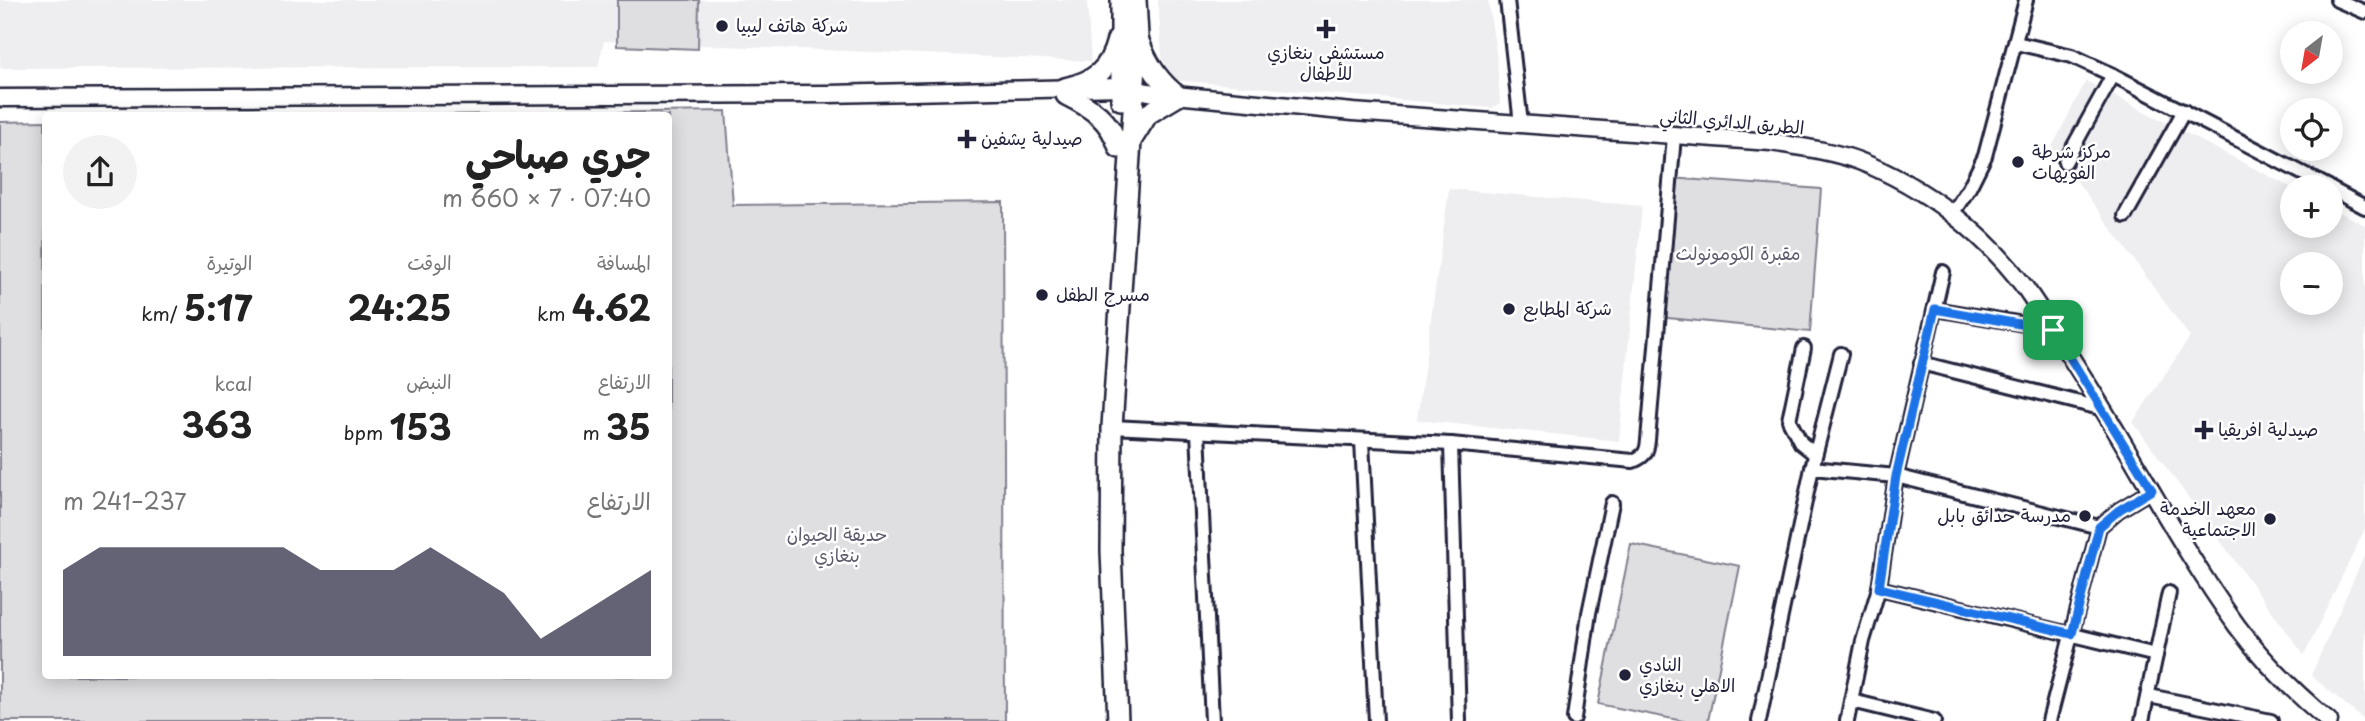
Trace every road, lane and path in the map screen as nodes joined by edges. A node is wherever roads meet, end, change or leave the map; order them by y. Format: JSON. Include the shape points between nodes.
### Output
{"nodes":[{"id":1,"x":1136,"y":0,"type":"edge"},
{"id":2,"x":1507,"y":0,"type":"edge"},
{"id":3,"x":2026,"y":0,"type":"edge"},
{"id":4,"x":2337,"y":0,"type":"edge"},
{"id":5,"x":1121,"y":9,"type":"edge"},
{"id":6,"x":2365,"y":12,"type":"edge"},
{"id":7,"x":1138,"y":36,"type":"junction"},
{"id":8,"x":2016,"y":43,"type":"junction"},
{"id":9,"x":2113,"y":75,"type":"junction"},
{"id":10,"x":1065,"y":91,"type":"junction"},
{"id":11,"x":1128,"y":92,"type":"junction"},
{"id":12,"x":1178,"y":96,"type":"junction"},
{"id":13,"x":6,"y":103,"type":"edge"},
{"id":14,"x":2184,"y":111,"type":"junction"},
{"id":15,"x":1521,"y":124,"type":"junction"},
{"id":16,"x":1674,"y":136,"type":"junction"},
{"id":17,"x":1125,"y":145,"type":"junction"},
{"id":18,"x":2065,"y":162,"type":"dead end"},
{"id":19,"x":2305,"y":175,"type":"edge"},
{"id":20,"x":2343,"y":195,"type":"edge"},
{"id":21,"x":2365,"y":207,"type":"edge"},
{"id":22,"x":1952,"y":214,"type":"junction"},
{"id":23,"x":2125,"y":216,"type":"dead end"},
{"id":24,"x":1943,"y":272,"type":"dead end"},
{"id":25,"x":1935,"y":309,"type":"junction"},
{"id":26,"x":2053,"y":330,"type":"junction"},
{"id":27,"x":1804,"y":348,"type":"dead end"},
{"id":28,"x":1840,"y":354,"type":"dead end"},
{"id":29,"x":1921,"y":363,"type":"junction"},
{"id":30,"x":2104,"y":409,"type":"junction"},
{"id":31,"x":1112,"y":427,"type":"junction"},
{"id":32,"x":1198,"y":432,"type":"junction"},
{"id":33,"x":1362,"y":441,"type":"junction"},
{"id":34,"x":1451,"y":444,"type":"junction"},
{"id":35,"x":1815,"y":454,"type":"junction"},
{"id":36,"x":1812,"y":468,"type":"junction"},
{"id":37,"x":1896,"y":476,"type":"junction"},
{"id":38,"x":2152,"y":490,"type":"junction"},
{"id":39,"x":1612,"y":503,"type":"dead end"},
{"id":40,"x":2099,"y":527,"type":"junction"},
{"id":41,"x":1879,"y":588,"type":"junction"},
{"id":42,"x":2169,"y":593,"type":"dead end"},
{"id":43,"x":2072,"y":634,"type":"junction"},
{"id":44,"x":2156,"y":655,"type":"junction"},
{"id":45,"x":2149,"y":696,"type":"junction"},
{"id":46,"x":1852,"y":701,"type":"junction"},
{"id":47,"x":1574,"y":720,"type":"edge"},
{"id":48,"x":1107,"y":721,"type":"edge"},
{"id":49,"x":1118,"y":721,"type":"edge"},
{"id":50,"x":1213,"y":721,"type":"edge"},
{"id":51,"x":1376,"y":721,"type":"edge"},
{"id":52,"x":1459,"y":721,"type":"edge"},
{"id":53,"x":1759,"y":721,"type":"edge"},
{"id":54,"x":1847,"y":721,"type":"edge"},
{"id":55,"x":1934,"y":721,"type":"edge"},
{"id":56,"x":2049,"y":721,"type":"edge"},
{"id":57,"x":2142,"y":721,"type":"edge"},
{"id":58,"x":2271,"y":721,"type":"edge"},
{"id":59,"x":2329,"y":721,"type":"edge"}],
"edges":[{"from":1,"to":7,"type":"highway"},
{"from":2,"to":15,"type":"street"},
{"from":3,"to":8,"type":"street"},
{"from":4,"to":6,"type":"street"},
{"from":5,"to":10,"type":"highway","via":[[1114,52],[1102,71]]},
{"from":5,"to":11,"type":"highway"},
{"from":7,"to":11,"type":"highway"},
{"from":7,"to":12,"type":"highway","via":[[1153,69]]},
{"from":8,"to":9,"type":"street","via":[[2072,56]]},
{"from":8,"to":22,"type":"street","via":[[1985,156]]},
{"from":9,"to":14,"type":"street"},
{"from":9,"to":18,"type":"street"},
{"from":10,"to":11,"type":"main road","name":"الطريق الدائري الثاني"},
{"from":10,"to":13,"type":"main road","name":"الطريق الدائري الثاني","via":[[912,103]]},
{"from":10,"to":17,"type":"highway","via":[[1096,111]]},
{"from":11,"to":12,"type":"main road","name":"الطريق الدائري الثاني"},
{"from":11,"to":17,"type":"highway"},
{"from":12,"to":15,"type":"main road","name":"الطريق الدائري الثاني"},
{"from":12,"to":17,"type":"highway","via":[[1148,114]]},
{"from":14,"to":19,"type":"street"},
{"from":14,"to":23,"type":"street"},
{"from":15,"to":16,"type":"main road","name":"الطريق الدائري الثاني"},
{"from":16,"to":22,"type":"main road","name":"الطريق الدائري الثاني","via":[[1772,142],[1858,161]]},
{"from":16,"to":34,"type":"street","via":[[1647,452],[1633,461]]},
{"from":17,"to":31,"type":"highway"},
{"from":17,"to":48,"type":"highway","via":[[1102,460]]},
{"from":20,"to":21,"type":"street"},
{"from":22,"to":26,"type":"main road","name":"الطريق الدائري الثاني","via":[[2003,261]]},
{"from":24,"to":25,"type":"street"},
{"from":25,"to":26,"type":"street"},
{"from":25,"to":29,"type":"street"},
{"from":26,"to":30,"type":"main road","name":"الطريق الدائري الثاني"},
{"from":27,"to":35,"type":"street","via":[[1789,419],[1801,443]]},
{"from":28,"to":35,"type":"street"},
{"from":29,"to":30,"type":"street"},
{"from":29,"to":37,"type":"street"},
{"from":30,"to":38,"type":"main road","name":"الطريق الدائري الثاني"},
{"from":31,"to":32,"type":"street"},
{"from":31,"to":49,"type":"highway","via":[[1111,551]]},
{"from":32,"to":33,"type":"street"},
{"from":32,"to":50,"type":"street"},
{"from":33,"to":34,"type":"street"},
{"from":33,"to":51,"type":"street"},
{"from":34,"to":52,"type":"street"},
{"from":35,"to":36,"type":"street"},
{"from":36,"to":37,"type":"street"},
{"from":36,"to":53,"type":"street"},
{"from":37,"to":40,"type":"street"},
{"from":37,"to":41,"type":"street"},
{"from":38,"to":40,"type":"street"},
{"from":38,"to":59,"type":"main road","name":"الطريق الدائري الثاني","via":[[2238,627],[2264,659]]},
{"from":39,"to":47,"type":"street","via":[[1589,613]]},
{"from":40,"to":43,"type":"street"},
{"from":41,"to":43,"type":"street"},
{"from":41,"to":46,"type":"street"},
{"from":42,"to":44,"type":"street"},
{"from":43,"to":44,"type":"street"},
{"from":43,"to":56,"type":"street"},
{"from":44,"to":45,"type":"street"},
{"from":45,"to":57,"type":"street"},
{"from":45,"to":58,"type":"street"},
{"from":46,"to":54,"type":"street"},
{"from":46,"to":55,"type":"street"}]}
